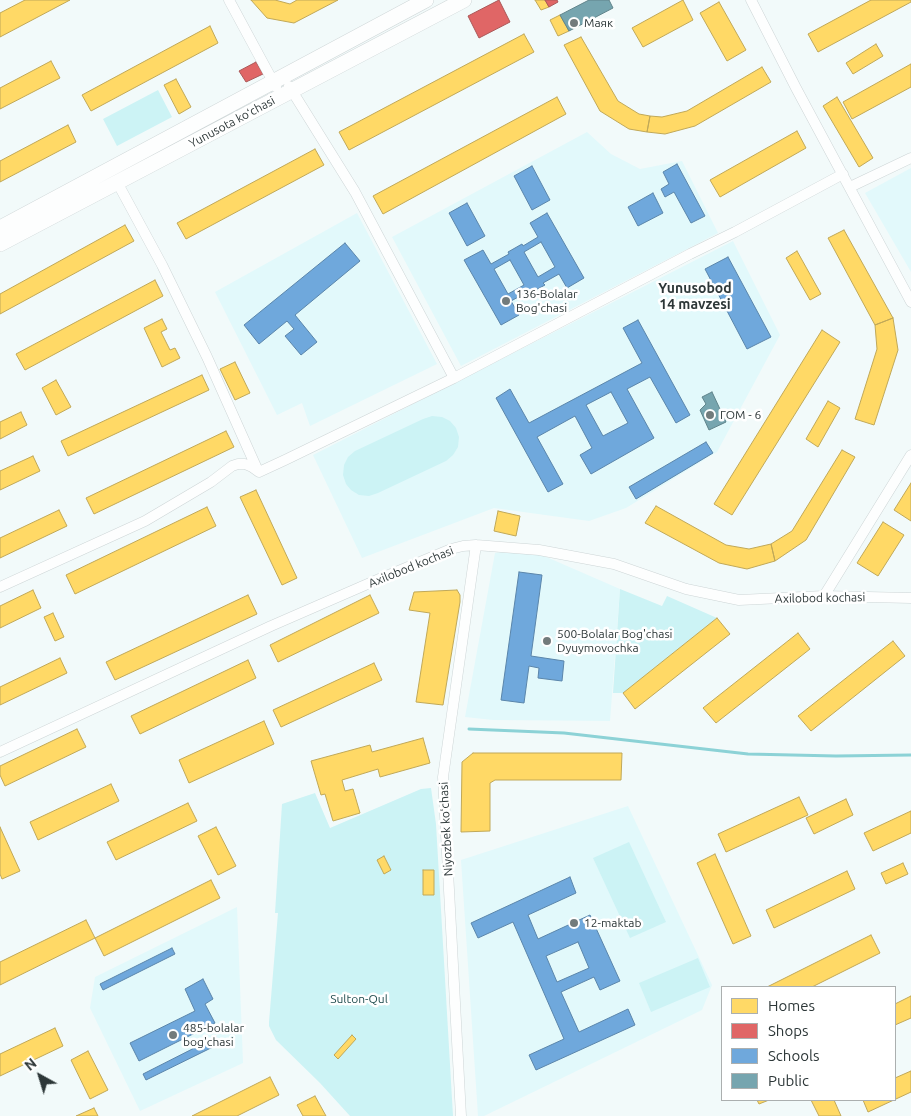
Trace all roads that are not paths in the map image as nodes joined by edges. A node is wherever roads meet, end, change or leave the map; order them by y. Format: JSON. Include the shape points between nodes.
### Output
{"nodes":[{"id":1,"x":229,"y":0,"type":"edge"},
{"id":2,"x":464,"y":0,"type":"edge"},
{"id":3,"x":751,"y":0,"type":"edge"},
{"id":4,"x":423,"y":1,"type":"edge"},
{"id":5,"x":278,"y":79,"type":"junction"},
{"id":6,"x":286,"y":93,"type":"junction"},
{"id":7,"x":911,"y":158,"type":"edge"},
{"id":8,"x":843,"y":174,"type":"junction"},
{"id":9,"x":117,"y":182,"type":"junction"},
{"id":10,"x":850,"y":187,"type":"junction"},
{"id":11,"x":0,"y":228,"type":"edge"},
{"id":12,"x":0,"y":244,"type":"edge"},
{"id":13,"x":911,"y":302,"type":"edge"},
{"id":14,"x":454,"y":378,"type":"junction"},
{"id":15,"x":911,"y":455,"type":"edge"},
{"id":16,"x":258,"y":472,"type":"junction"},
{"id":17,"x":476,"y":545,"type":"junction"},
{"id":18,"x":0,"y":587,"type":"edge"},
{"id":19,"x":824,"y":596,"type":"junction"},
{"id":20,"x":911,"y":598,"type":"edge"},
{"id":21,"x":0,"y":752,"type":"edge"},
{"id":22,"x":461,"y":1116,"type":"edge"}],
"edges":[{"from":1,"to":5,"type":"street"},
{"from":2,"to":6,"type":"main road","name":"Yunusota koʻchasi"},
{"from":3,"to":8,"type":"street"},
{"from":4,"to":5,"type":"main road","name":"Yunusota koʻchasi"},
{"from":5,"to":6,"type":"street"},
{"from":5,"to":11,"type":"main road","name":"Yunusota koʻchasi"},
{"from":6,"to":9,"type":"main road","name":"Yunusota koʻchasi"},
{"from":6,"to":14,"type":"street","via":[[355,192]]},
{"from":7,"to":10,"type":"street"},
{"from":8,"to":10,"type":"street"},
{"from":8,"to":14,"type":"street"},
{"from":9,"to":12,"type":"main road","name":"Yunusota koʻchasi"},
{"from":9,"to":16,"type":"street","via":[[207,357]]},
{"from":10,"to":13,"type":"street"},
{"from":14,"to":16,"type":"street"},
{"from":15,"to":19,"type":"street"},
{"from":16,"to":18,"type":"street","via":[[245,464],[232,466],[144,521]]},
{"from":17,"to":19,"type":"street","name":"Axilobod kochasi","via":[[539,550],[614,564],[686,590],[739,600]]},
{"from":17,"to":21,"type":"street","name":"Axilobod kochasi","via":[[451,549],[280,622]]},
{"from":17,"to":22,"type":"street","name":"Niyozbek koʻchasi","via":[[443,777]]},
{"from":19,"to":20,"type":"street","name":"Axilobod kochasi"}]}
